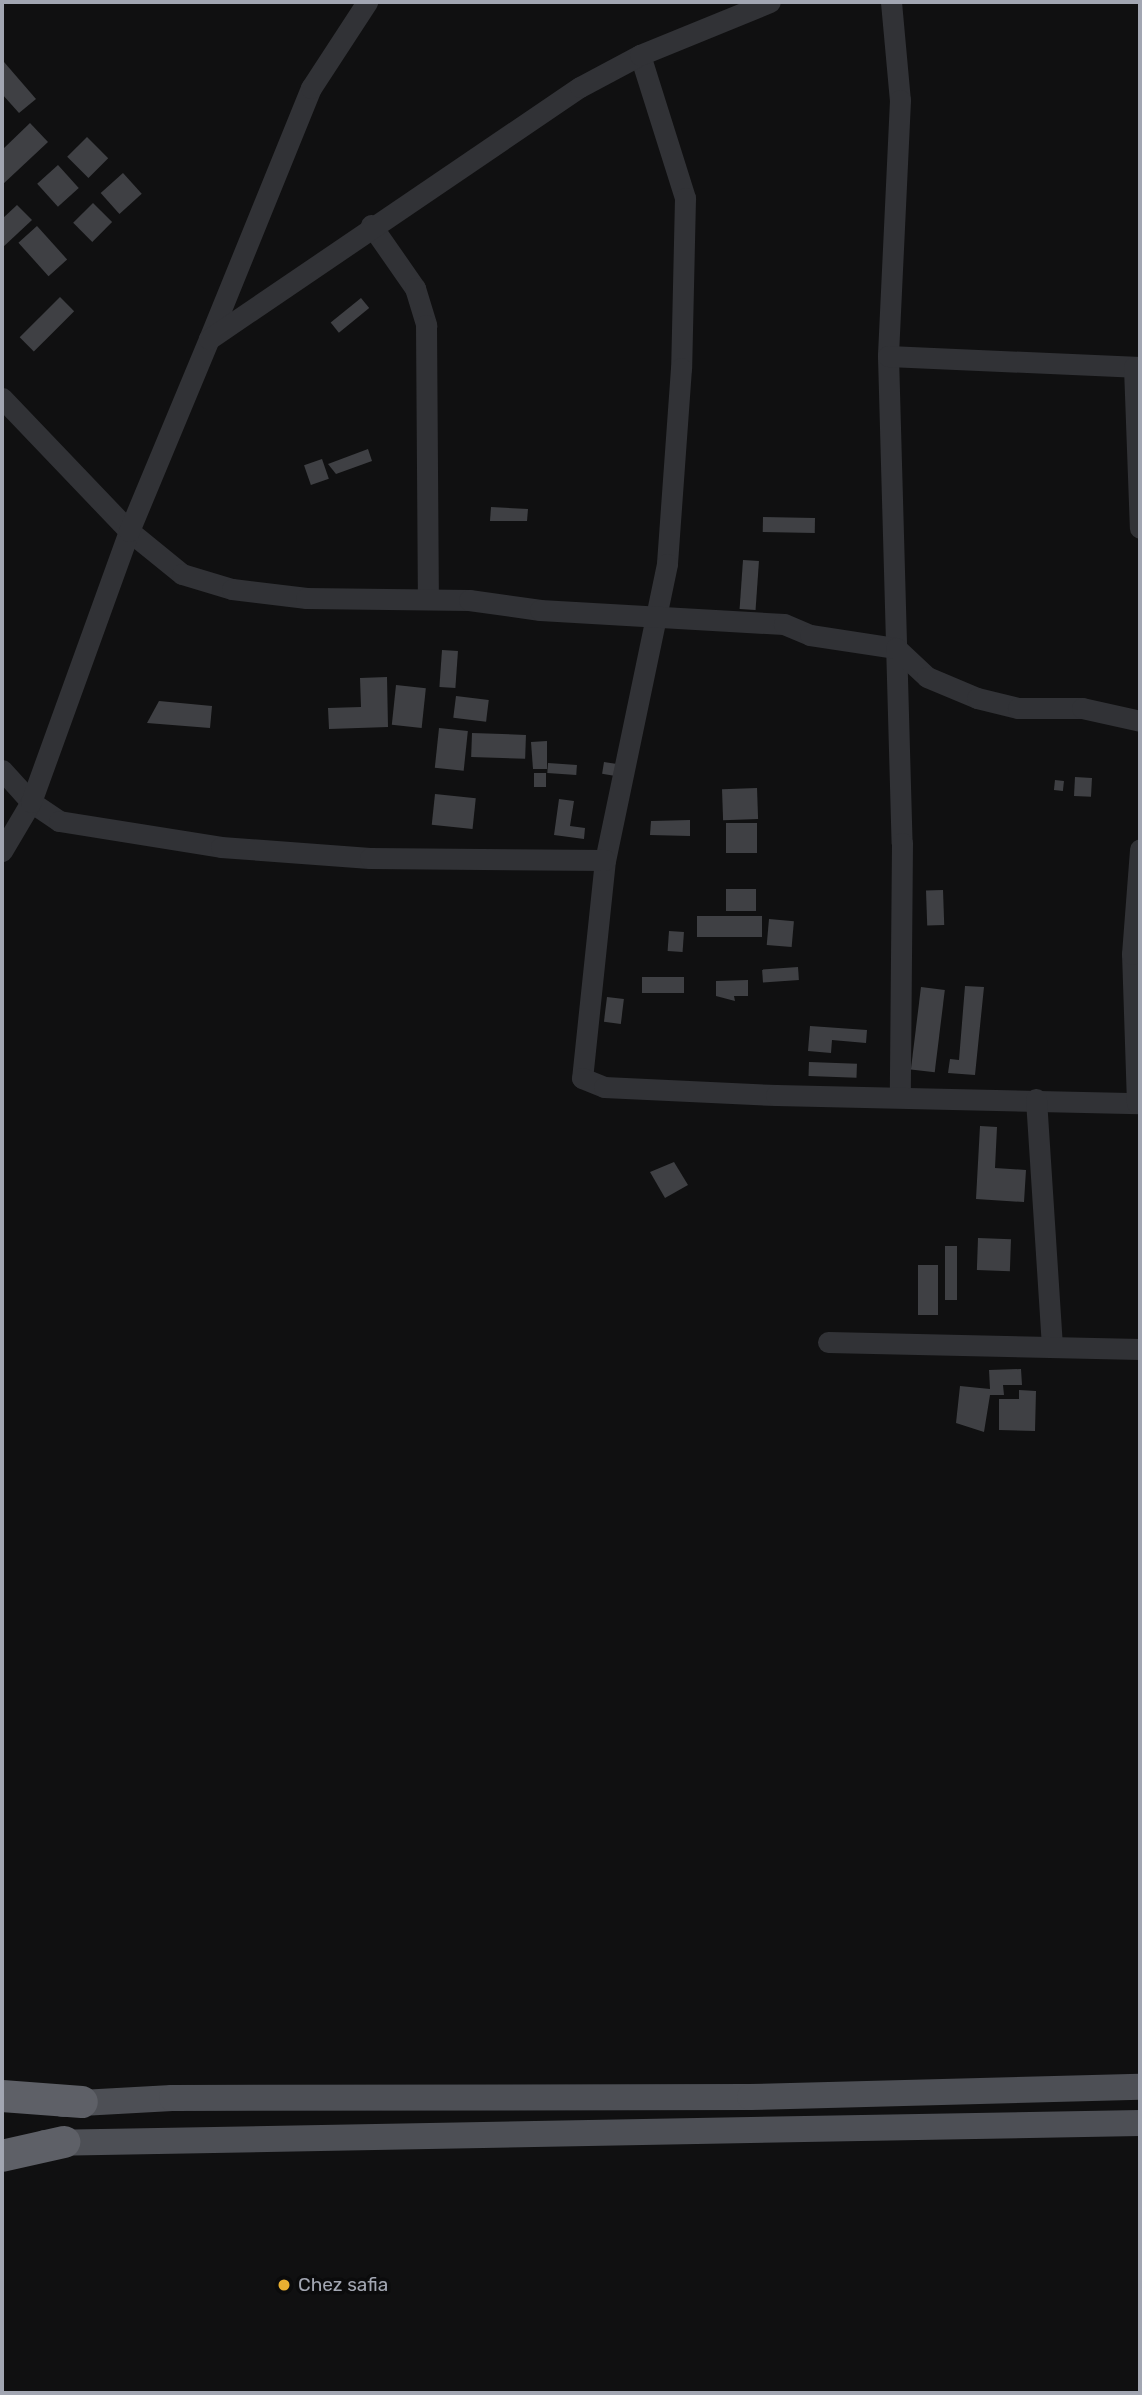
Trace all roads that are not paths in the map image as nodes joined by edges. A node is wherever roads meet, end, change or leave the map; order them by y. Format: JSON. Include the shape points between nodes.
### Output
{"nodes":[{"id":1,"x":367,"y":2,"type":"edge"},
{"id":2,"x":770,"y":2,"type":"edge"},
{"id":3,"x":891,"y":2,"type":"edge"},
{"id":4,"x":640,"y":55,"type":"junction"},
{"id":5,"x":371,"y":225,"type":"junction"},
{"id":6,"x":209,"y":339,"type":"junction"},
{"id":7,"x":888,"y":356,"type":"junction"},
{"id":8,"x":1137,"y":367,"type":"edge"},
{"id":9,"x":2,"y":398,"type":"edge"},
{"id":10,"x":1140,"y":528,"type":"edge"},
{"id":11,"x":128,"y":531,"type":"junction"},
{"id":12,"x":428,"y":598,"type":"junction"},
{"id":13,"x":656,"y":614,"type":"junction"},
{"id":14,"x":896,"y":648,"type":"junction"},
{"id":15,"x":1140,"y":713,"type":"edge"},
{"id":16,"x":1140,"y":723,"type":"edge"},
{"id":17,"x":2,"y":769,"type":"edge"},
{"id":18,"x":31,"y":802,"type":"junction"},
{"id":19,"x":1140,"y":849,"type":"edge"},
{"id":20,"x":2,"y":851,"type":"edge"},
{"id":21,"x":605,"y":860,"type":"junction"},
{"id":22,"x":900,"y":1095,"type":"junction"},
{"id":23,"x":1036,"y":1099,"type":"junction"},
{"id":24,"x":1138,"y":1103,"type":"edge"},
{"id":25,"x":828,"y":1342,"type":"dead end"},
{"id":26,"x":1052,"y":1345,"type":"junction"},
{"id":27,"x":1140,"y":1349,"type":"edge"},
{"id":28,"x":1140,"y":2087,"type":"edge"},
{"id":29,"x":2,"y":2096,"type":"edge"},
{"id":30,"x":82,"y":2102,"type":"junction"},
{"id":31,"x":2,"y":2110,"type":"edge"},
{"id":32,"x":1140,"y":2123,"type":"edge"},
{"id":33,"x":64,"y":2142,"type":"junction"},
{"id":34,"x":2,"y":2146,"type":"edge"},
{"id":35,"x":2,"y":2156,"type":"edge"}],
"edges":[{"from":1,"to":6,"type":"street","via":[[311,88]]},
{"from":2,"to":4,"type":"street"},
{"from":3,"to":7,"type":"street","via":[[900,100]]},
{"from":4,"to":5,"type":"street","via":[[580,87]]},
{"from":4,"to":13,"type":"street","via":[[685,198],[681,368],[668,551]]},
{"from":5,"to":6,"type":"street"},
{"from":5,"to":12,"type":"street","via":[[415,288],[426,325]]},
{"from":6,"to":11,"type":"street"},
{"from":7,"to":8,"type":"street"},
{"from":7,"to":14,"type":"street"},
{"from":8,"to":10,"type":"street"},
{"from":9,"to":11,"type":"street"},
{"from":11,"to":12,"type":"street","via":[[182,574],[232,589],[306,598]]},
{"from":11,"to":18,"type":"street"},
{"from":12,"to":13,"type":"street","via":[[540,610]]},
{"from":13,"to":14,"type":"street","via":[[784,624],[810,635]]},
{"from":13,"to":21,"type":"street"},
{"from":14,"to":16,"type":"street","via":[[927,677],[976,698],[1018,708],[1082,708]]},
{"from":14,"to":22,"type":"street","via":[[902,843]]},
{"from":15,"to":16,"type":"street"},
{"from":17,"to":18,"type":"street"},
{"from":18,"to":20,"type":"street"},
{"from":18,"to":21,"type":"street","via":[[59,821],[221,847],[370,859]]},
{"from":19,"to":24,"type":"street","via":[[1132,954]]},
{"from":21,"to":22,"type":"street","via":[[582,1078],[604,1087],[776,1096]]},
{"from":22,"to":23,"type":"street"},
{"from":23,"to":24,"type":"street"},
{"from":23,"to":26,"type":"street"},
{"from":25,"to":26,"type":"street"},
{"from":26,"to":27,"type":"street"},
{"from":28,"to":30,"type":"main road","via":[[750,2097]]},
{"from":29,"to":30,"type":"highway"},
{"from":30,"to":31,"type":"main road"},
{"from":32,"to":33,"type":"main road","via":[[750,2134]]},
{"from":33,"to":34,"type":"main road"},
{"from":33,"to":35,"type":"highway"}]}
